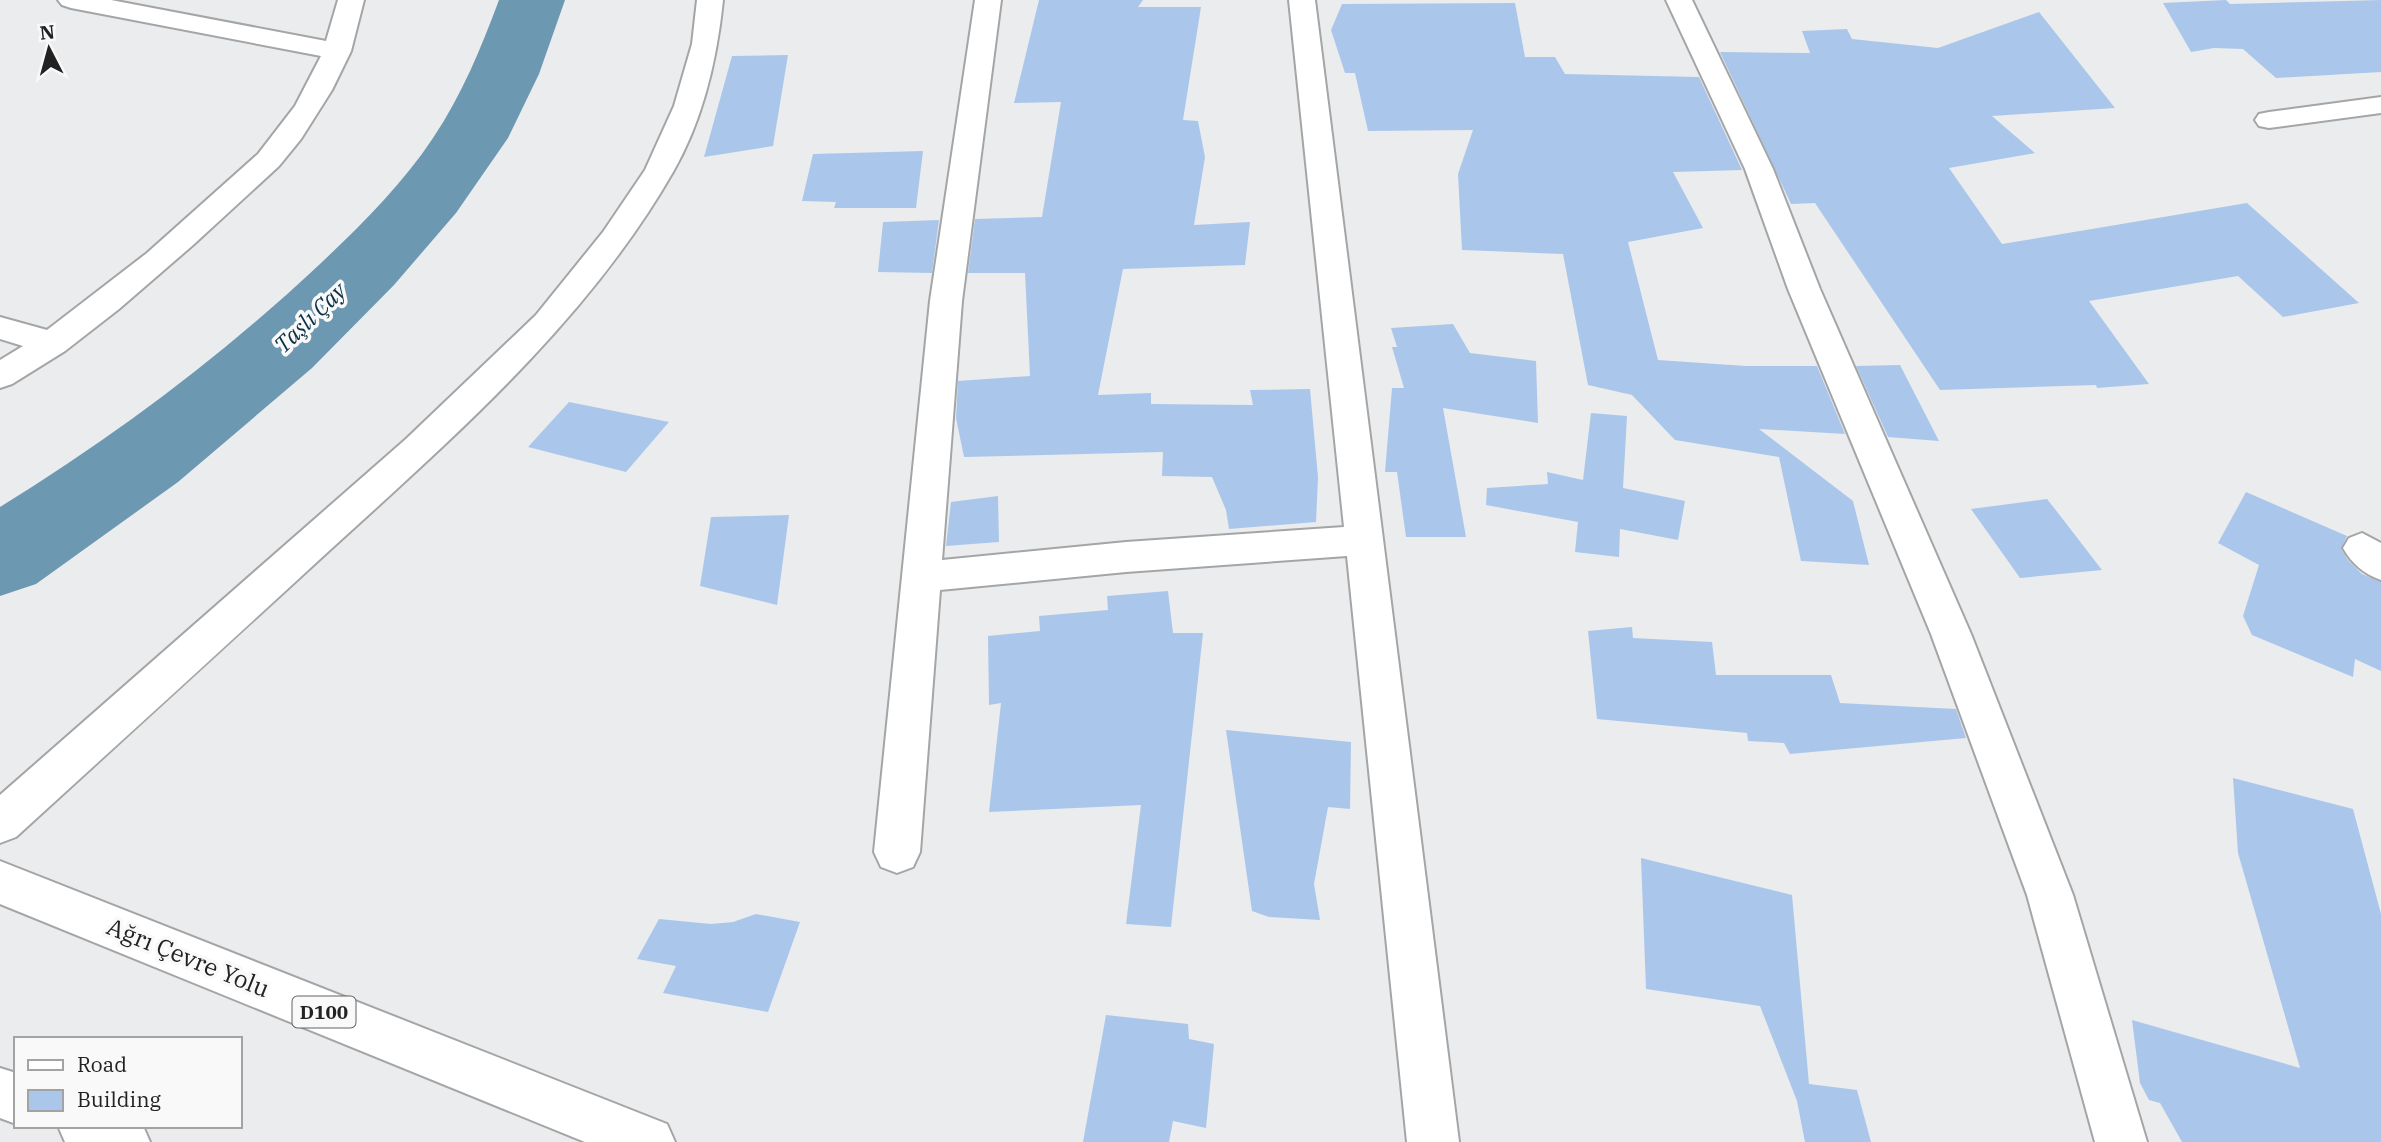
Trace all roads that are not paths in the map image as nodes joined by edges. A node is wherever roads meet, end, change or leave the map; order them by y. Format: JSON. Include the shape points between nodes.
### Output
{"nodes":[{"id":1,"x":71,"y":0,"type":"edge"},
{"id":2,"x":351,"y":0,"type":"edge"},
{"id":3,"x":710,"y":0,"type":"edge"},
{"id":4,"x":988,"y":0,"type":"edge"},
{"id":5,"x":1302,"y":0,"type":"edge"},
{"id":6,"x":1679,"y":0,"type":"edge"},
{"id":7,"x":338,"y":51,"type":"junction"},
{"id":8,"x":2381,"y":105,"type":"edge"},
{"id":9,"x":2269,"y":120,"type":"dead end"},
{"id":10,"x":0,"y":328,"type":"edge"},
{"id":11,"x":53,"y":343,"type":"junction"},
{"id":12,"x":0,"y":376,"type":"edge"},
{"id":13,"x":1364,"y":540,"type":"junction"},
{"id":14,"x":923,"y":576,"type":"junction"},
{"id":15,"x":0,"y":823,"type":"edge"},
{"id":16,"x":897,"y":852,"type":"dead end"},
{"id":17,"x":0,"y":882,"type":"edge"},
{"id":18,"x":89,"y":1128,"type":"edge"},
{"id":19,"x":124,"y":1142,"type":"edge"},
{"id":20,"x":649,"y":1142,"type":"edge"},
{"id":21,"x":1433,"y":1142,"type":"edge"},
{"id":22,"x":2121,"y":1142,"type":"edge"}],
"edges":[{"from":1,"to":7,"type":"main road"},
{"from":2,"to":7,"type":"main road"},
{"from":3,"to":15,"type":"main road","via":[[705,44],[688,106],[660,170],[614,239],[548,323],[419,448]]},
{"from":4,"to":14,"type":"main road","via":[[946,301]]},
{"from":5,"to":13,"type":"main road"},
{"from":6,"to":22,"type":"main road","via":[[1759,169],[1804,289],[1951,634],[2050,895]]},
{"from":7,"to":11,"type":"main road","via":[[293,130],[255,174],[147,270]]},
{"from":8,"to":9,"type":"main road"},
{"from":10,"to":11,"type":"main road"},
{"from":11,"to":12,"type":"main road"},
{"from":13,"to":14,"type":"main road"},
{"from":13,"to":21,"type":"main road"},
{"from":14,"to":16,"type":"main road"},
{"from":17,"to":20,"type":"main road","name":"Ağrı Çevre Yolu","number":"D100"},
{"from":18,"to":19,"type":"main road"}]}
